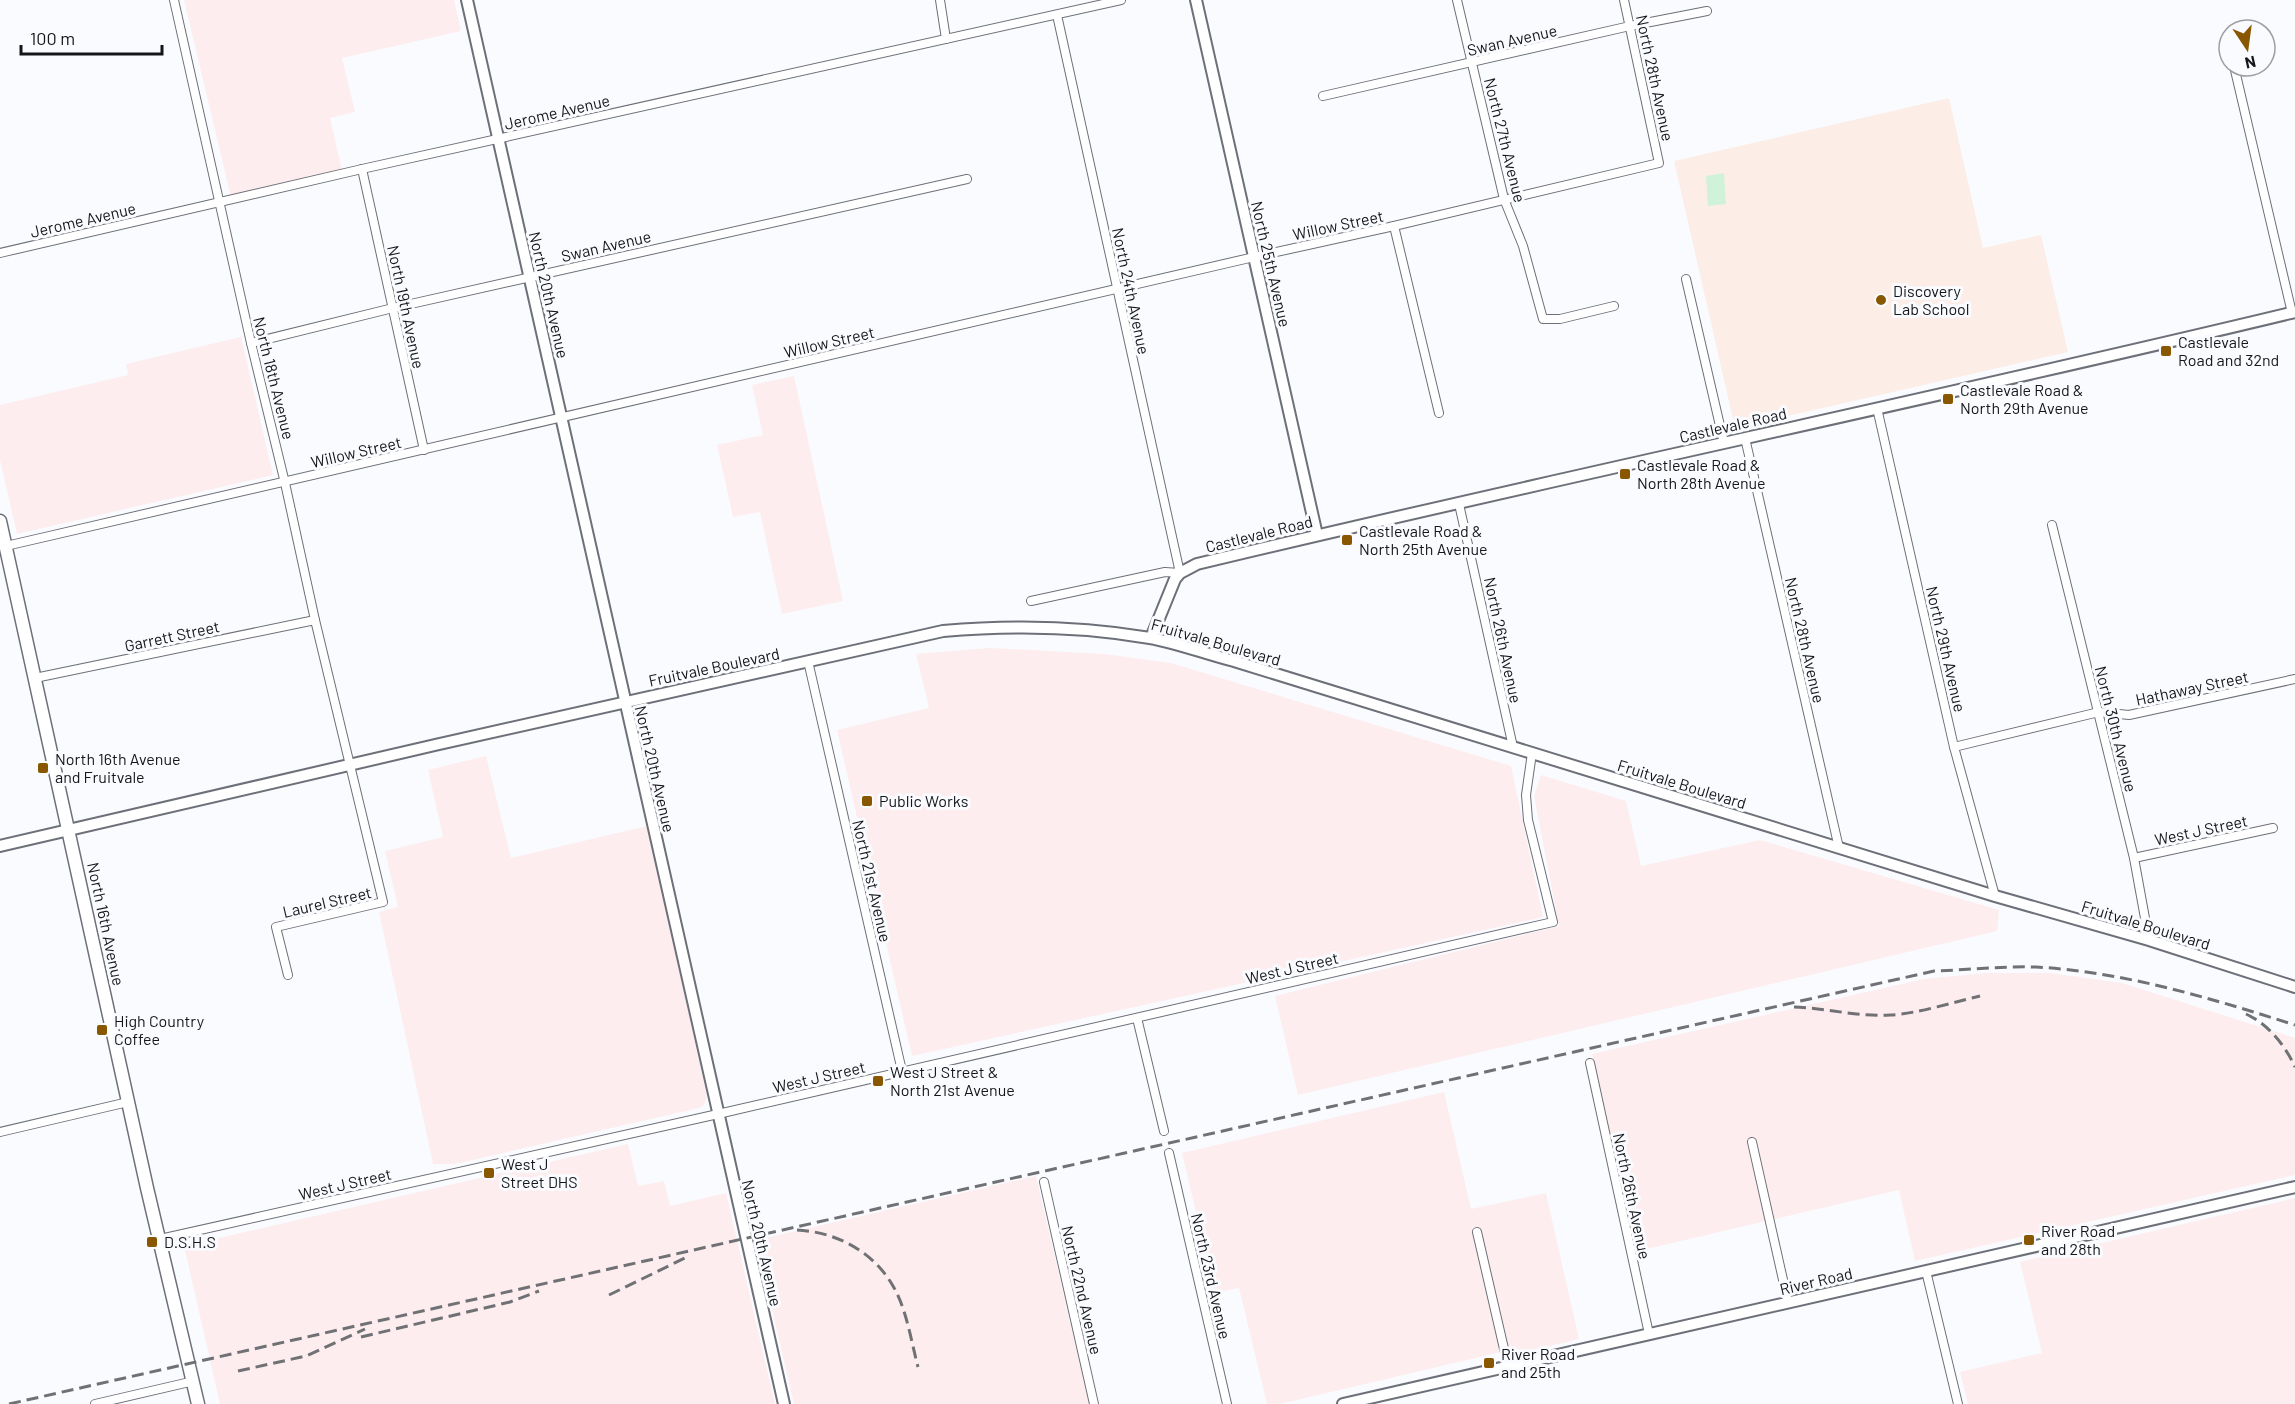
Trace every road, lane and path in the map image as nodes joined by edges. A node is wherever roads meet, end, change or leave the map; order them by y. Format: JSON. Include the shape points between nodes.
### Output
{"nodes":[{"id":1,"x":174,"y":0,"type":"edge"},
{"id":2,"x":467,"y":0,"type":"edge"},
{"id":3,"x":940,"y":0,"type":"edge"},
{"id":4,"x":1121,"y":0,"type":"edge"},
{"id":5,"x":1196,"y":0,"type":"edge"},
{"id":6,"x":1457,"y":0,"type":"edge"},
{"id":7,"x":1624,"y":0,"type":"edge"},
{"id":8,"x":1707,"y":11,"type":"dead end"},
{"id":9,"x":1057,"y":15,"type":"junction"},
{"id":10,"x":1630,"y":26,"type":"junction"},
{"id":11,"x":946,"y":39,"type":"junction"},
{"id":12,"x":1472,"y":63,"type":"junction"},
{"id":13,"x":2237,"y":78,"type":"edge"},
{"id":14,"x":1323,"y":96,"type":"dead end"},
{"id":15,"x":499,"y":139,"type":"junction"},
{"id":16,"x":1659,"y":163,"type":"joint"},
{"id":17,"x":362,"y":169,"type":"junction"},
{"id":18,"x":968,"y":179,"type":"dead end"},
{"id":19,"x":1504,"y":199,"type":"junction"},
{"id":20,"x":220,"y":202,"type":"junction"},
{"id":21,"x":1394,"y":226,"type":"junction"},
{"id":22,"x":0,"y":253,"type":"edge"},
{"id":23,"x":1254,"y":256,"type":"junction"},
{"id":24,"x":530,"y":277,"type":"junction"},
{"id":25,"x":1686,"y":279,"type":"dead end"},
{"id":26,"x":1116,"y":290,"type":"junction"},
{"id":27,"x":1614,"y":306,"type":"dead end"},
{"id":28,"x":393,"y":308,"type":"junction"},
{"id":29,"x":2293,"y":313,"type":"edge"},
{"id":30,"x":251,"y":343,"type":"junction"},
{"id":31,"x":1877,"y":408,"type":"junction"},
{"id":32,"x":1439,"y":414,"type":"dead end"},
{"id":33,"x":561,"y":417,"type":"junction"},
{"id":34,"x":1745,"y":438,"type":"junction"},
{"id":35,"x":1724,"y":443,"type":"junction"},
{"id":36,"x":424,"y":450,"type":"junction"},
{"id":37,"x":285,"y":483,"type":"junction"},
{"id":38,"x":1460,"y":504,"type":"junction"},
{"id":39,"x":0,"y":521,"type":"edge"},
{"id":40,"x":2052,"y":525,"type":"dead end"},
{"id":41,"x":1317,"y":535,"type":"junction"},
{"id":42,"x":6,"y":546,"type":"junction"},
{"id":43,"x":1180,"y":573,"type":"junction"},
{"id":44,"x":1031,"y":601,"type":"dead end"},
{"id":45,"x":315,"y":620,"type":"junction"},
{"id":46,"x":1151,"y":638,"type":"junction"},
{"id":47,"x":808,"y":662,"type":"junction"},
{"id":48,"x":35,"y":678,"type":"junction"},
{"id":49,"x":2295,"y":680,"type":"edge"},
{"id":50,"x":624,"y":702,"type":"junction"},
{"id":51,"x":2099,"y":712,"type":"junction"},
{"id":52,"x":1512,"y":747,"type":"junction"},
{"id":53,"x":1954,"y":747,"type":"junction"},
{"id":54,"x":1532,"y":753,"type":"junction"},
{"id":55,"x":350,"y":764,"type":"junction"},
{"id":56,"x":2273,"y":828,"type":"dead end"},
{"id":57,"x":69,"y":831,"type":"junction"},
{"id":58,"x":0,"y":846,"type":"edge"},
{"id":59,"x":1839,"y":848,"type":"junction"},
{"id":60,"x":2134,"y":858,"type":"junction"},
{"id":61,"x":1995,"y":896,"type":"junction"},
{"id":62,"x":383,"y":902,"type":"joint"},
{"id":63,"x":2149,"y":940,"type":"junction"},
{"id":64,"x":288,"y":975,"type":"dead end"},
{"id":65,"x":2295,"y":987,"type":"edge"},
{"id":66,"x":1137,"y":1018,"type":"junction"},
{"id":67,"x":1590,"y":1063,"type":"dead end"},
{"id":68,"x":902,"y":1071,"type":"junction"},
{"id":69,"x":128,"y":1102,"type":"junction"},
{"id":70,"x":718,"y":1114,"type":"junction"},
{"id":71,"x":1164,"y":1131,"type":"dead end"},
{"id":72,"x":0,"y":1132,"type":"edge"},
{"id":73,"x":1752,"y":1142,"type":"dead end"},
{"id":74,"x":1169,"y":1153,"type":"dead end"},
{"id":75,"x":1044,"y":1182,"type":"dead end"},
{"id":76,"x":2295,"y":1187,"type":"edge"},
{"id":77,"x":1477,"y":1232,"type":"dead end"},
{"id":78,"x":160,"y":1239,"type":"junction"},
{"id":79,"x":1926,"y":1271,"type":"junction"},
{"id":80,"x":1788,"y":1302,"type":"junction"},
{"id":81,"x":1649,"y":1334,"type":"junction"},
{"id":82,"x":1508,"y":1366,"type":"junction"},
{"id":83,"x":194,"y":1382,"type":"junction"},
{"id":84,"x":95,"y":1404,"type":"edge"},
{"id":85,"x":198,"y":1404,"type":"edge"},
{"id":86,"x":784,"y":1404,"type":"edge"},
{"id":87,"x":1094,"y":1404,"type":"edge"},
{"id":88,"x":1227,"y":1404,"type":"edge"},
{"id":89,"x":1343,"y":1404,"type":"edge"},
{"id":90,"x":1958,"y":1404,"type":"edge"}],
"edges":[{"from":1,"to":20,"type":"street","name":"North 18th Avenue"},
{"from":2,"to":15,"type":"street","name":"North 20th Avenue"},
{"from":3,"to":11,"type":"street"},
{"from":4,"to":9,"type":"street","name":"Jerome Avenue"},
{"from":5,"to":23,"type":"street","name":"North 25th Avenue"},
{"from":6,"to":12,"type":"street","name":"North 27th Avenue"},
{"from":7,"to":10,"type":"street","name":"North 28th Avenue"},
{"from":8,"to":10,"type":"street","name":"Swan Avenue"},
{"from":9,"to":11,"type":"street","name":"Jerome Avenue"},
{"from":9,"to":26,"type":"street","name":"North 24th Avenue"},
{"from":10,"to":12,"type":"street","name":"Swan Avenue"},
{"from":10,"to":16,"type":"street","name":"North 28th Avenue"},
{"from":11,"to":15,"type":"street","name":"Jerome Avenue"},
{"from":12,"to":14,"type":"street","name":"Swan Avenue"},
{"from":12,"to":19,"type":"street","name":"North 27th Avenue"},
{"from":13,"to":29,"type":"street"},
{"from":15,"to":17,"type":"street","name":"Jerome Avenue"},
{"from":15,"to":24,"type":"street","name":"North 20th Avenue"},
{"from":16,"to":19,"type":"street","name":"Willow Street"},
{"from":17,"to":20,"type":"street","name":"Jerome Avenue"},
{"from":17,"to":28,"type":"street","name":"North 19th Avenue"},
{"from":18,"to":24,"type":"street","name":"Swan Avenue"},
{"from":19,"to":21,"type":"street","name":"Willow Street"},
{"from":19,"to":27,"type":"street","name":"North 27th Avenue","via":[[1523,246],[1543,319],[1560,319]]},
{"from":20,"to":22,"type":"street","name":"Jerome Avenue"},
{"from":20,"to":30,"type":"street","name":"North 18th Avenue"},
{"from":21,"to":23,"type":"street","name":"Willow Street"},
{"from":21,"to":32,"type":"street"},
{"from":23,"to":26,"type":"street","name":"Willow Street"},
{"from":23,"to":41,"type":"street","name":"North 25th Avenue"},
{"from":24,"to":28,"type":"street","name":"Swan Avenue"},
{"from":24,"to":33,"type":"street","name":"North 20th Avenue"},
{"from":25,"to":35,"type":"street"},
{"from":26,"to":33,"type":"street","name":"Willow Street"},
{"from":26,"to":43,"type":"street","name":"North 24th Avenue"},
{"from":28,"to":30,"type":"street","name":"Swan Avenue"},
{"from":28,"to":36,"type":"street","name":"North 19th Avenue"},
{"from":29,"to":31,"type":"street","name":"Castlevale Road"},
{"from":30,"to":37,"type":"street","name":"North 18th Avenue"},
{"from":31,"to":34,"type":"street","name":"Castlevale Road"},
{"from":31,"to":53,"type":"street","name":"North 29th Avenue"},
{"from":33,"to":36,"type":"street","name":"Willow Street"},
{"from":33,"to":50,"type":"street","name":"North 20th Avenue"},
{"from":34,"to":35,"type":"street","name":"Castlevale Road"},
{"from":34,"to":59,"type":"street","name":"North 28th Avenue"},
{"from":35,"to":38,"type":"street","name":"Castlevale Road"},
{"from":36,"to":37,"type":"street","name":"Willow Street"},
{"from":37,"to":42,"type":"street","name":"Willow Street"},
{"from":37,"to":45,"type":"street","name":"North 18th Avenue"},
{"from":38,"to":41,"type":"street","name":"Castlevale Road"},
{"from":38,"to":52,"type":"street","name":"North 26th Avenue"},
{"from":39,"to":42,"type":"main road","name":"North 16th Avenue"},
{"from":40,"to":51,"type":"street","name":"North 30th Avenue"},
{"from":41,"to":43,"type":"street","name":"Castlevale Road","via":[[1197,564]]},
{"from":42,"to":48,"type":"main road","name":"North 16th Avenue"},
{"from":43,"to":44,"type":"street","name":"Castlevale Road","via":[[1165,572]]},
{"from":43,"to":46,"type":"street","via":[[1174,579]]},
{"from":45,"to":48,"type":"street","name":"Garrett Street"},
{"from":45,"to":55,"type":"street","name":"North 18th Avenue"},
{"from":46,"to":47,"type":"street","name":"Fruitvale Boulevard","via":[[1053,626],[993,627],[943,631]]},
{"from":46,"to":52,"type":"street","name":"Fruitvale Boulevard"},
{"from":47,"to":50,"type":"street","name":"Fruitvale Boulevard"},
{"from":47,"to":68,"type":"street","name":"North 21st Avenue"},
{"from":48,"to":57,"type":"main road","name":"North 16th Avenue"},
{"from":49,"to":51,"type":"street","name":"Hathaway Street","via":[[2129,716]]},
{"from":50,"to":55,"type":"street","name":"Fruitvale Boulevard"},
{"from":50,"to":70,"type":"street","name":"North 20th Avenue"},
{"from":51,"to":53,"type":"street","name":"Hathaway Street"},
{"from":51,"to":60,"type":"street","name":"North 30th Avenue"},
{"from":52,"to":54,"type":"street","name":"Fruitvale Boulevard"},
{"from":53,"to":61,"type":"street","name":"North 29th Avenue"},
{"from":54,"to":59,"type":"street","name":"Fruitvale Boulevard"},
{"from":54,"to":66,"type":"street","name":"West J Street","via":[[1526,795],[1528,820],[1553,922]]},
{"from":55,"to":57,"type":"street","name":"Fruitvale Boulevard"},
{"from":55,"to":62,"type":"street","name":"North 18th Avenue"},
{"from":56,"to":60,"type":"street","name":"West J Street"},
{"from":57,"to":58,"type":"street","name":"Fruitvale Boulevard"},
{"from":57,"to":69,"type":"main road","name":"North 16th Avenue"},
{"from":59,"to":61,"type":"street","name":"Fruitvale Boulevard"},
{"from":60,"to":63,"type":"street","name":"North 30th Avenue"},
{"from":61,"to":63,"type":"street","name":"Fruitvale Boulevard"},
{"from":62,"to":64,"type":"street","name":"Laurel Street","via":[[276,927]]},
{"from":63,"to":65,"type":"street","name":"Fruitvale Boulevard"},
{"from":66,"to":68,"type":"street","name":"West J Street"},
{"from":66,"to":71,"type":"street"},
{"from":67,"to":81,"type":"street","name":"North 26th Avenue"},
{"from":68,"to":70,"type":"street","name":"West J Street"},
{"from":69,"to":72,"type":"street"},
{"from":69,"to":78,"type":"main road","name":"North 16th Avenue"},
{"from":70,"to":78,"type":"street","name":"West J Street"},
{"from":70,"to":86,"type":"street","name":"North 20th Avenue"},
{"from":73,"to":80,"type":"street"},
{"from":74,"to":88,"type":"street","name":"North 23rd Avenue"},
{"from":75,"to":87,"type":"street","name":"North 22nd Avenue"},
{"from":76,"to":79,"type":"street","name":"River Road"},
{"from":77,"to":82,"type":"street"},
{"from":78,"to":83,"type":"main road","name":"North 16th Avenue"},
{"from":79,"to":80,"type":"street","name":"River Road"},
{"from":79,"to":90,"type":"street"},
{"from":80,"to":81,"type":"street","name":"River Road"},
{"from":81,"to":82,"type":"street","name":"River Road"},
{"from":82,"to":89,"type":"street","name":"River Road"},
{"from":83,"to":84,"type":"street"},
{"from":83,"to":85,"type":"main road","name":"North 16th Avenue"}]}
